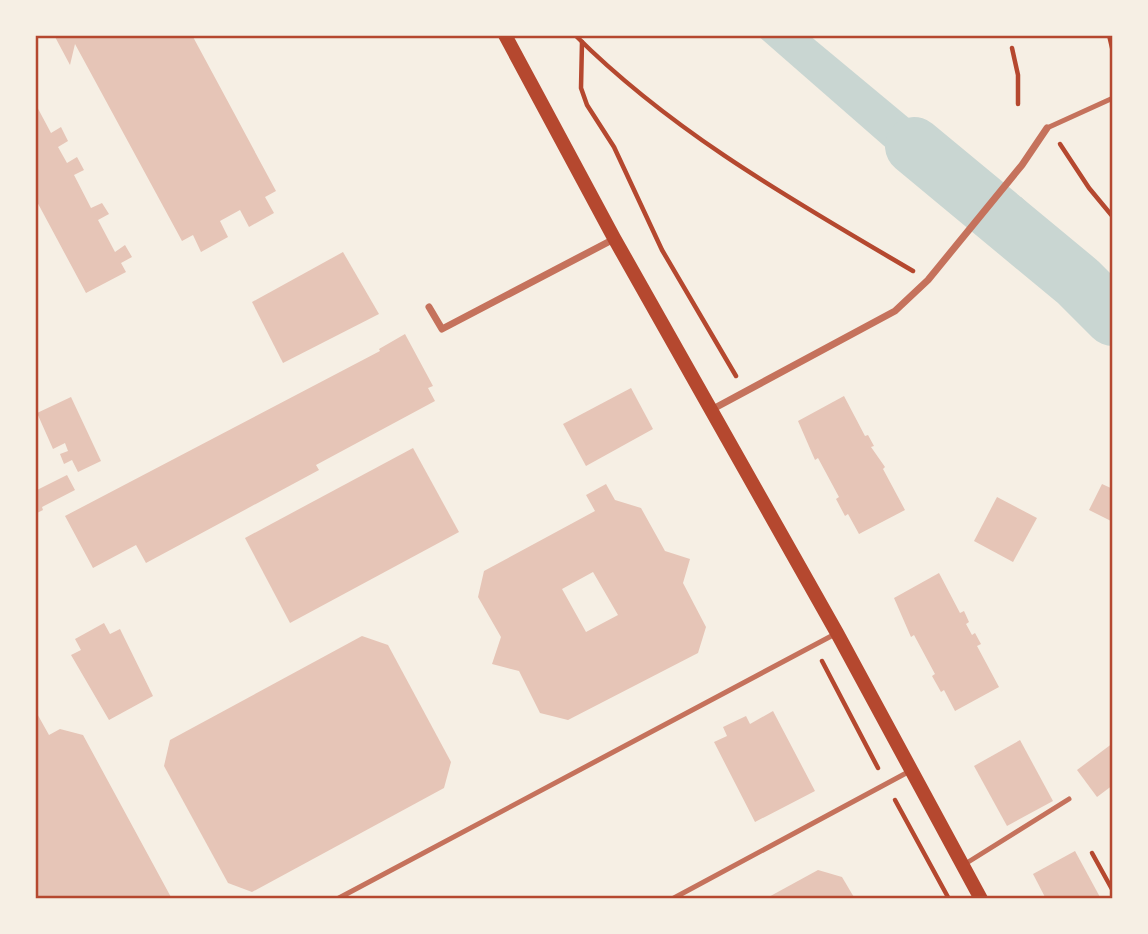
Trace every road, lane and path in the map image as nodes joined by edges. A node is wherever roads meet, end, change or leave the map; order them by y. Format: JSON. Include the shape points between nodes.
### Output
{"nodes":[{"id":1,"x":505,"y":35,"type":"edge"},
{"id":2,"x":575,"y":35,"type":"edge"},
{"id":3,"x":1109,"y":35,"type":"edge"},
{"id":4,"x":582,"y":42,"type":"junction"},
{"id":5,"x":1012,"y":48,"type":"dead end"},
{"id":6,"x":1113,"y":52,"type":"edge"},
{"id":7,"x":1113,"y":98,"type":"edge"},
{"id":8,"x":1018,"y":104,"type":"dead end"},
{"id":9,"x":1047,"y":128,"type":"junction"},
{"id":10,"x":1113,"y":216,"type":"edge"},
{"id":11,"x":614,"y":238,"type":"junction"},
{"id":12,"x":928,"y":280,"type":"junction"},
{"id":13,"x":429,"y":307,"type":"dead end"},
{"id":14,"x":746,"y":391,"type":"junction"},
{"id":15,"x":711,"y":410,"type":"junction"},
{"id":16,"x":836,"y":633,"type":"junction"},
{"id":17,"x":912,"y":770,"type":"junction"},
{"id":18,"x":1069,"y":799,"type":"dead end"},
{"id":19,"x":1092,"y":853,"type":"dead end"},
{"id":20,"x":963,"y":865,"type":"junction"},
{"id":21,"x":1113,"y":891,"type":"edge"},
{"id":22,"x":337,"y":899,"type":"edge"},
{"id":23,"x":672,"y":899,"type":"edge"},
{"id":24,"x":981,"y":899,"type":"edge"}],
"edges":[{"from":1,"to":11,"type":"main road"},
{"from":2,"to":4,"type":"path"},
{"from":3,"to":6,"type":"path"},
{"from":4,"to":12,"type":"path","via":[[692,136]]},
{"from":4,"to":14,"type":"path","via":[[581,88],[587,105],[614,147],[662,250]]},
{"from":5,"to":8,"type":"path"},
{"from":7,"to":9,"type":"lane"},
{"from":9,"to":10,"type":"path"},
{"from":9,"to":12,"type":"street"},
{"from":11,"to":13,"type":"street","via":[[442,328]]},
{"from":11,"to":15,"type":"main road"},
{"from":12,"to":14,"type":"street","via":[[895,311]]},
{"from":14,"to":15,"type":"street"},
{"from":15,"to":16,"type":"main road"},
{"from":16,"to":17,"type":"main road"},
{"from":16,"to":22,"type":"lane"},
{"from":17,"to":20,"type":"main road"},
{"from":17,"to":23,"type":"lane"},
{"from":18,"to":20,"type":"lane"},
{"from":19,"to":21,"type":"path"},
{"from":20,"to":24,"type":"main road"}]}
